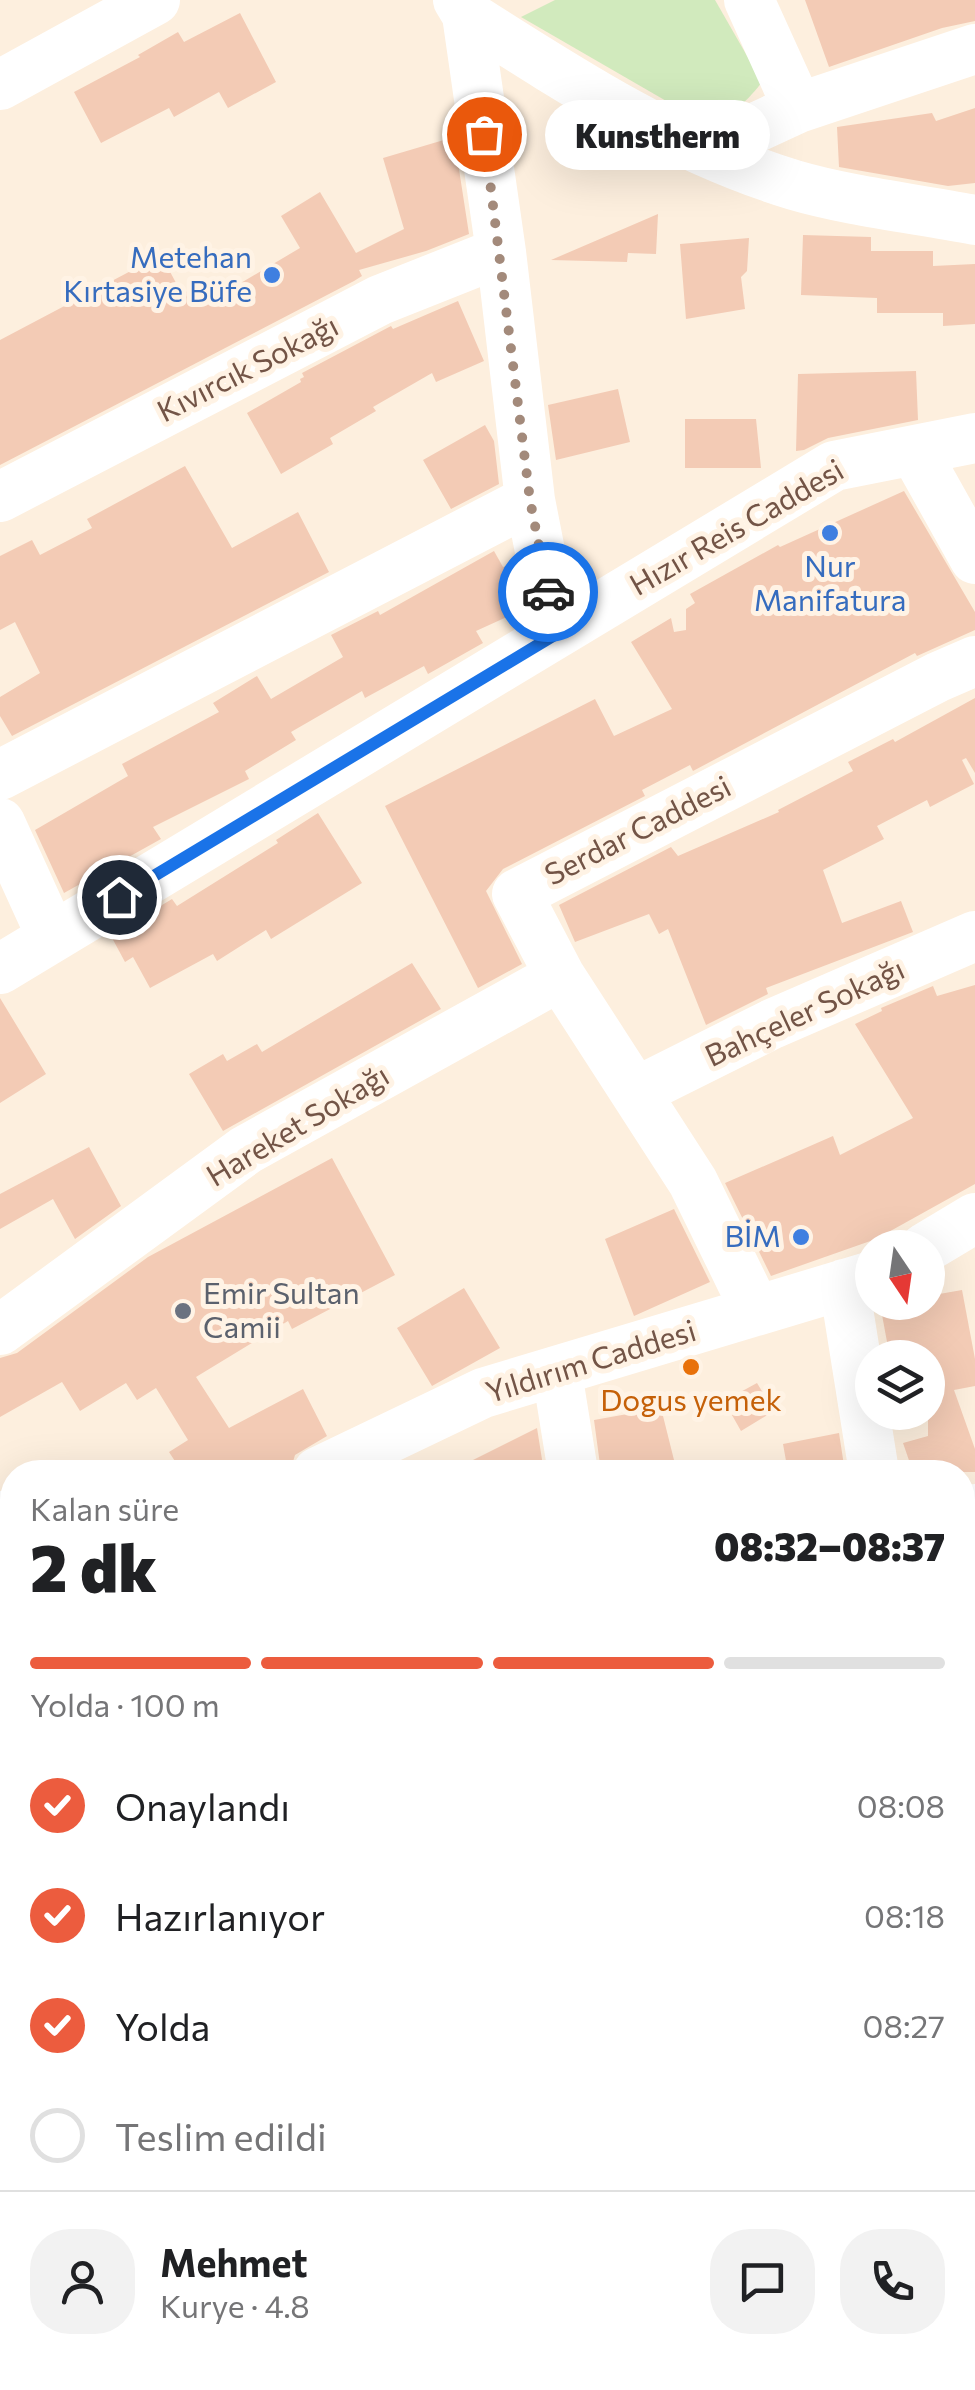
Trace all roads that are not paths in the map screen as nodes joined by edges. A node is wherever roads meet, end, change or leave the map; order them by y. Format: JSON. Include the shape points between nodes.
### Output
{"nodes":[{"id":1,"x":155,"y":0,"type":"edge"},
{"id":2,"x":749,"y":0,"type":"edge"},
{"id":3,"x":462,"y":7,"type":"edge"},
{"id":4,"x":975,"y":49,"type":"edge"},
{"id":5,"x":0,"y":84,"type":"edge"},
{"id":6,"x":798,"y":108,"type":"junction"},
{"id":7,"x":705,"y":152,"type":"junction"},
{"id":8,"x":975,"y":220,"type":"edge"},
{"id":9,"x":501,"y":252,"type":"junction"},
{"id":10,"x":975,"y":438,"type":"edge"},
{"id":11,"x":914,"y":450,"type":"junction"},
{"id":12,"x":0,"y":497,"type":"edge"},
{"id":13,"x":530,"y":500,"type":"junction"},
{"id":14,"x":975,"y":560,"type":"edge"},
{"id":15,"x":556,"y":634,"type":"junction"},
{"id":16,"x":975,"y":661,"type":"edge"},
{"id":17,"x":0,"y":775,"type":"edge"},
{"id":18,"x":0,"y":823,"type":"edge"},
{"id":19,"x":975,"y":936,"type":"edge"},
{"id":20,"x":52,"y":937,"type":"junction"},
{"id":21,"x":0,"y":968,"type":"edge"},
{"id":22,"x":560,"y":976,"type":"junction"},
{"id":23,"x":636,"y":1092,"type":"junction"},
{"id":24,"x":975,"y":1218,"type":"edge"},
{"id":25,"x":945,"y":1236,"type":"edge"},
{"id":26,"x":855,"y":1281,"type":"edge"},
{"id":27,"x":756,"y":1311,"type":"junction"},
{"id":28,"x":861,"y":1320,"type":"edge"},
{"id":29,"x":0,"y":1330,"type":"edge"},
{"id":30,"x":557,"y":1373,"type":"junction"},
{"id":31,"x":344,"y":1460,"type":"edge"},
{"id":32,"x":571,"y":1460,"type":"edge"},
{"id":33,"x":873,"y":1460,"type":"edge"}],
"edges":[{"from":1,"to":5,"type":"street"},
{"from":2,"to":6,"type":"street"},
{"from":3,"to":7,"type":"street","via":[[586,91]]},
{"from":3,"to":9,"type":"street"},
{"from":4,"to":6,"type":"street"},
{"from":6,"to":7,"type":"street"},
{"from":7,"to":8,"type":"street","via":[[796,186]]},
{"from":9,"to":12,"type":"street","name":"Kıvırcık Sokağı","via":[[380,300]]},
{"from":9,"to":13,"type":"street"},
{"from":10,"to":11,"type":"street","name":"Hızır Reis Caddesi"},
{"from":11,"to":14,"type":"street"},
{"from":11,"to":15,"type":"street","name":"Hızır Reis Caddesi","via":[[834,466]]},
{"from":13,"to":15,"type":"street"},
{"from":13,"to":17,"type":"street"},
{"from":15,"to":20,"type":"street","name":"Hızır Reis Caddesi"},
{"from":16,"to":22,"type":"street","name":"Serdar Caddesi","via":[[517,894]]},
{"from":18,"to":20,"type":"street"},
{"from":19,"to":23,"type":"street","name":"Bahçeler Sokağı"},
{"from":20,"to":21,"type":"street","name":"Hızır Reis Caddesi"},
{"from":22,"to":23,"type":"street","name":"Serdar Caddesi"},
{"from":22,"to":29,"type":"street","name":"Hareket Sokağı","via":[[246,1150]]},
{"from":23,"to":27,"type":"street","name":"Serdar Caddesi","via":[[694,1182]]},
{"from":24,"to":25,"type":"street"},
{"from":26,"to":27,"type":"street","name":"Yıldırım Caddesi"},
{"from":27,"to":30,"type":"street","name":"Yıldırım Caddesi"},
{"from":28,"to":33,"type":"street"},
{"from":30,"to":31,"type":"street","name":"Yıldırım Caddesi","via":[[484,1394]]},
{"from":30,"to":32,"type":"street"}]}
